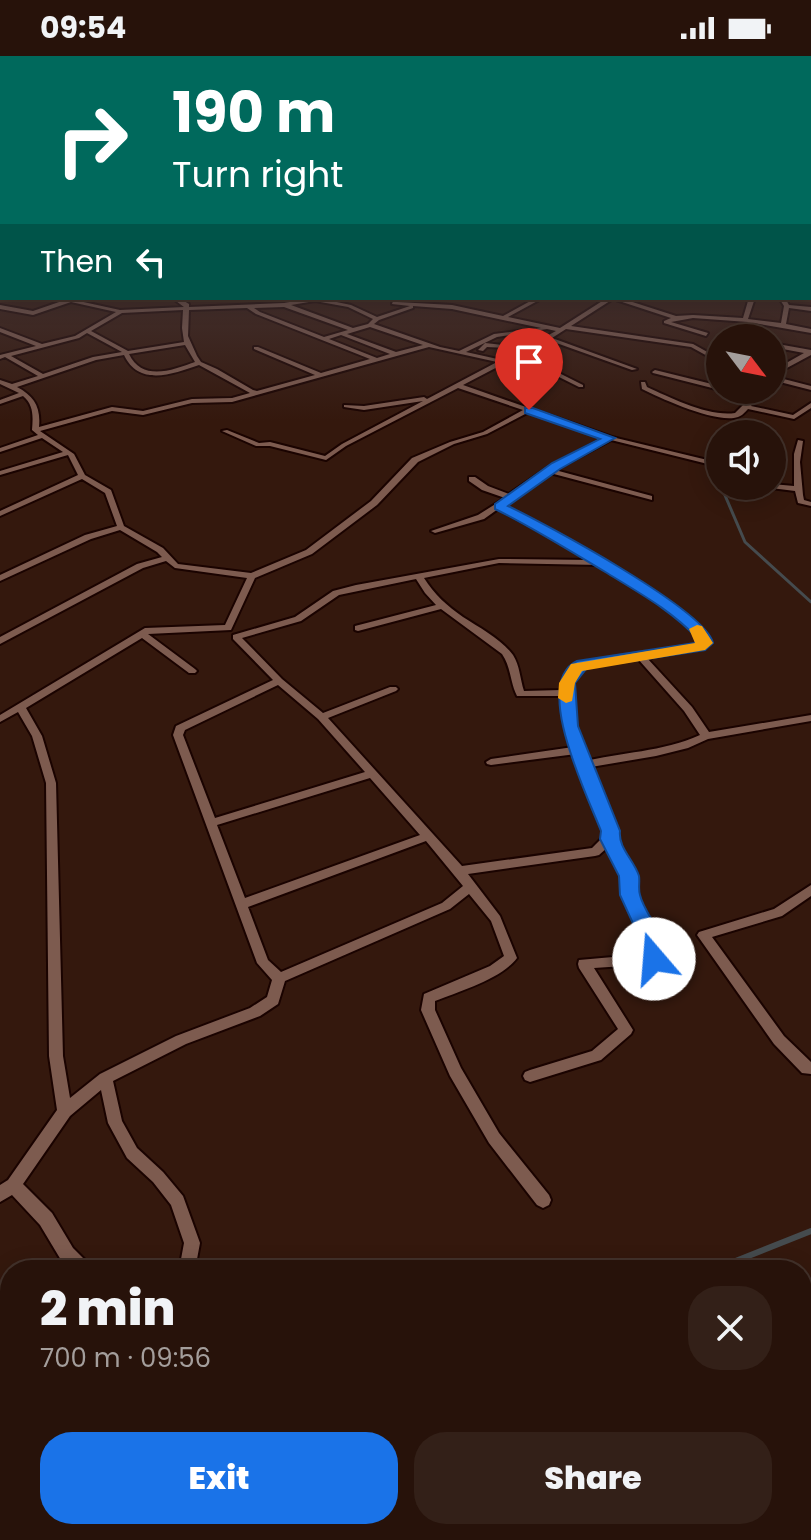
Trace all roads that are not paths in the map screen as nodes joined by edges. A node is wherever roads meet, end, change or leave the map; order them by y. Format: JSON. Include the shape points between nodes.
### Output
{"nodes":[{"id":1,"x":71,"y":300,"type":"joint"},
{"id":2,"x":177,"y":300,"type":"edge"},
{"id":3,"x":313,"y":300,"type":"edge"},
{"id":4,"x":323,"y":300,"type":"edge"},
{"id":5,"x":396,"y":300,"type":"edge"},
{"id":6,"x":536,"y":300,"type":"edge"},
{"id":7,"x":610,"y":300,"type":"edge"},
{"id":8,"x":619,"y":300,"type":"edge"},
{"id":9,"x":783,"y":300,"type":"edge"},
{"id":10,"x":751,"y":301,"type":"dead end"},
{"id":11,"x":459,"y":303,"type":"dead end"},
{"id":12,"x":284,"y":305,"type":"junction"},
{"id":13,"x":415,"y":305,"type":"junction"},
{"id":14,"x":248,"y":306,"type":"junction"},
{"id":15,"x":787,"y":306,"type":"junction"},
{"id":16,"x":0,"y":307,"type":"edge"},
{"id":17,"x":452,"y":307,"type":"junction"},
{"id":18,"x":187,"y":308,"type":"junction"},
{"id":19,"x":811,"y":309,"type":"edge"},
{"id":20,"x":121,"y":311,"type":"junction"},
{"id":21,"x":505,"y":317,"type":"junction"},
{"id":22,"x":676,"y":318,"type":"junction"},
{"id":23,"x":377,"y":319,"type":"junction"},
{"id":24,"x":749,"y":321,"type":"junction"},
{"id":25,"x":744,"y":324,"type":"edge"},
{"id":26,"x":774,"y":324,"type":"edge"},
{"id":27,"x":783,"y":324,"type":"edge"},
{"id":28,"x":370,"y":325,"type":"junction"},
{"id":29,"x":786,"y":326,"type":"edge"},
{"id":30,"x":561,"y":328,"type":"junction"},
{"id":31,"x":352,"y":329,"type":"junction"},
{"id":32,"x":0,"y":330,"type":"edge"},
{"id":33,"x":531,"y":331,"type":"junction"},
{"id":34,"x":811,"y":331,"type":"edge"},
{"id":35,"x":89,"y":332,"type":"junction"},
{"id":36,"x":340,"y":333,"type":"junction"},
{"id":37,"x":706,"y":334,"type":"dead end"},
{"id":38,"x":548,"y":338,"type":"junction"},
{"id":39,"x":322,"y":339,"type":"junction"},
{"id":40,"x":186,"y":343,"type":"junction"},
{"id":41,"x":706,"y":344,"type":"edge"},
{"id":42,"x":40,"y":345,"type":"junction"},
{"id":43,"x":428,"y":345,"type":"junction"},
{"id":44,"x":786,"y":347,"type":"edge"},
{"id":45,"x":256,"y":348,"type":"dead end"},
{"id":46,"x":697,"y":348,"type":"junction"},
{"id":47,"x":125,"y":352,"type":"junction"},
{"id":48,"x":461,"y":352,"type":"junction"},
{"id":49,"x":706,"y":353,"type":"edge"},
{"id":50,"x":810,"y":353,"type":"edge"},
{"id":51,"x":395,"y":354,"type":"junction"},
{"id":52,"x":474,"y":354,"type":"junction"},
{"id":53,"x":2,"y":356,"type":"edge"},
{"id":54,"x":376,"y":360,"type":"junction"},
{"id":55,"x":505,"y":361,"type":"junction"},
{"id":56,"x":199,"y":363,"type":"junction"},
{"id":57,"x":786,"y":368,"type":"edge"},
{"id":58,"x":634,"y":369,"type":"dead end"},
{"id":59,"x":655,"y":372,"type":"dead end"},
{"id":60,"x":319,"y":374,"type":"junction"},
{"id":61,"x":43,"y":376,"type":"junction"},
{"id":62,"x":786,"y":380,"type":"edge"},
{"id":63,"x":0,"y":382,"type":"edge"},
{"id":64,"x":643,"y":383,"type":"dead end"},
{"id":65,"x":706,"y":385,"type":"edge"},
{"id":66,"x":13,"y":386,"type":"junction"},
{"id":67,"x":459,"y":386,"type":"junction"},
{"id":68,"x":581,"y":386,"type":"dead end"},
{"id":69,"x":811,"y":388,"type":"edge"},
{"id":70,"x":258,"y":393,"type":"junction"},
{"id":71,"x":22,"y":394,"type":"junction"},
{"id":72,"x":433,"y":398,"type":"junction"},
{"id":73,"x":0,"y":402,"type":"edge"},
{"id":74,"x":748,"y":404,"type":"edge"},
{"id":75,"x":811,"y":405,"type":"edge"},
{"id":76,"x":346,"y":406,"type":"dead end"},
{"id":77,"x":746,"y":407,"type":"junction"},
{"id":78,"x":529,"y":410,"type":"junction"},
{"id":79,"x":225,"y":431,"type":"dead end"},
{"id":80,"x":39,"y":433,"type":"junction"},
{"id":81,"x":610,"y":438,"type":"junction"},
{"id":82,"x":800,"y":441,"type":"dead end"},
{"id":83,"x":0,"y":450,"type":"edge"},
{"id":84,"x":68,"y":453,"type":"junction"},
{"id":85,"x":706,"y":462,"type":"edge"},
{"id":86,"x":550,"y":471,"type":"junction"},
{"id":87,"x":0,"y":473,"type":"edge"},
{"id":88,"x":82,"y":476,"type":"junction"},
{"id":89,"x":472,"y":479,"type":"dead end"},
{"id":90,"x":786,"y":488,"type":"edge"},
{"id":91,"x":797,"y":489,"type":"junction"},
{"id":92,"x":510,"y":497,"type":"junction"},
{"id":93,"x":649,"y":498,"type":"dead end"},
{"id":94,"x":811,"y":504,"type":"edge"},
{"id":95,"x":499,"y":506,"type":"junction"},
{"id":96,"x":0,"y":514,"type":"edge"},
{"id":97,"x":121,"y":527,"type":"junction"},
{"id":98,"x":435,"y":531,"type":"dead end"},
{"id":99,"x":167,"y":558,"type":"junction"},
{"id":100,"x":601,"y":563,"type":"junction"},
{"id":101,"x":252,"y":576,"type":"junction"},
{"id":102,"x":0,"y":578,"type":"edge"},
{"id":103,"x":420,"y":578,"type":"junction"},
{"id":104,"x":440,"y":607,"type":"junction"},
{"id":105,"x":228,"y":628,"type":"junction"},
{"id":106,"x":358,"y":628,"type":"dead end"},
{"id":107,"x":141,"y":633,"type":"junction"},
{"id":108,"x":236,"y":637,"type":"junction"},
{"id":109,"x":0,"y":641,"type":"edge"},
{"id":110,"x":640,"y":656,"type":"junction"},
{"id":111,"x":192,"y":671,"type":"dead end"},
{"id":112,"x":279,"y":681,"type":"junction"},
{"id":113,"x":393,"y":689,"type":"dead end"},
{"id":114,"x":565,"y":693,"type":"junction"},
{"id":115,"x":20,"y":707,"type":"junction"},
{"id":116,"x":322,"y":717,"type":"junction"},
{"id":117,"x":811,"y":718,"type":"edge"},
{"id":118,"x":0,"y":719,"type":"edge"},
{"id":119,"x":706,"y":736,"type":"junction"},
{"id":120,"x":579,"y":750,"type":"junction"},
{"id":121,"x":491,"y":762,"type":"dead end"},
{"id":122,"x":585,"y":764,"type":"junction"},
{"id":123,"x":370,"y":774,"type":"junction"},
{"id":124,"x":211,"y":823,"type":"junction"},
{"id":125,"x":428,"y":836,"type":"junction"},
{"id":126,"x":609,"y":839,"type":"junction"},
{"id":127,"x":459,"y":871,"type":"junction"},
{"id":128,"x":470,"y":887,"type":"junction"},
{"id":129,"x":811,"y":890,"type":"edge"},
{"id":130,"x":240,"y":905,"type":"junction"},
{"id":131,"x":279,"y":978,"type":"junction"},
{"id":132,"x":811,"y":1068,"type":"edge"},
{"id":133,"x":530,"y":1076,"type":"dead end"},
{"id":134,"x":105,"y":1078,"type":"junction"},
{"id":135,"x":65,"y":1111,"type":"junction"},
{"id":136,"x":7,"y":1190,"type":"edge"},
{"id":137,"x":543,"y":1200,"type":"dead end"},
{"id":138,"x":73,"y":1260,"type":"edge"},
{"id":139,"x":189,"y":1260,"type":"edge"}],
"edges":[{"from":1,"to":16,"type":"street","via":[[33,313]]},
{"from":1,"to":20,"type":"street"},
{"from":2,"to":18,"type":"street"},
{"from":3,"to":12,"type":"street"},
{"from":4,"to":23,"type":"street"},
{"from":5,"to":13,"type":"street"},
{"from":6,"to":21,"type":"street"},
{"from":7,"to":30,"type":"street"},
{"from":8,"to":22,"type":"street"},
{"from":9,"to":15,"type":"street"},
{"from":10,"to":24,"type":"street"},
{"from":11,"to":17,"type":"street"},
{"from":12,"to":14,"type":"street"},
{"from":12,"to":31,"type":"street"},
{"from":13,"to":17,"type":"street"},
{"from":13,"to":23,"type":"street"},
{"from":14,"to":18,"type":"street"},
{"from":14,"to":39,"type":"street"},
{"from":15,"to":19,"type":"street"},
{"from":15,"to":27,"type":"street"},
{"from":17,"to":21,"type":"street"},
{"from":18,"to":20,"type":"street"},
{"from":18,"to":40,"type":"street","via":[[182,318]]},
{"from":20,"to":35,"type":"street"},
{"from":21,"to":30,"type":"street"},
{"from":22,"to":24,"type":"street"},
{"from":22,"to":37,"type":"street","via":[[666,322]]},
{"from":23,"to":28,"type":"street"},
{"from":24,"to":25,"type":"street"},
{"from":24,"to":26,"type":"street"},
{"from":28,"to":31,"type":"street"},
{"from":28,"to":43,"type":"street"},
{"from":29,"to":34,"type":"street"},
{"from":30,"to":33,"type":"street"},
{"from":30,"to":38,"type":"street"},
{"from":30,"to":46,"type":"street"},
{"from":31,"to":36,"type":"street"},
{"from":32,"to":42,"type":"street"},
{"from":33,"to":48,"type":"street","via":[[496,335]]},
{"from":33,"to":52,"type":"street","via":[[506,346],[485,345]]},
{"from":35,"to":42,"type":"street"},
{"from":35,"to":47,"type":"street"},
{"from":36,"to":39,"type":"street"},
{"from":36,"to":51,"type":"street"},
{"from":38,"to":55,"type":"street"},
{"from":38,"to":58,"type":"street"},
{"from":39,"to":54,"type":"street"},
{"from":40,"to":47,"type":"street"},
{"from":40,"to":56,"type":"street"},
{"from":41,"to":46,"type":"street"},
{"from":42,"to":53,"type":"street"},
{"from":43,"to":48,"type":"street"},
{"from":43,"to":51,"type":"street"},
{"from":44,"to":50,"type":"street"},
{"from":45,"to":60,"type":"street"},
{"from":46,"to":49,"type":"street"},
{"from":47,"to":56,"type":"street","via":[[131,363],[148,373],[167,375]]},
{"from":47,"to":61,"type":"street"},
{"from":48,"to":52,"type":"street"},
{"from":50,"to":57,"type":"street"},
{"from":51,"to":54,"type":"street"},
{"from":52,"to":55,"type":"street"},
{"from":53,"to":61,"type":"street"},
{"from":54,"to":60,"type":"street"},
{"from":55,"to":67,"type":"street"},
{"from":55,"to":68,"type":"street"},
{"from":56,"to":70,"type":"street"},
{"from":59,"to":65,"type":"street"},
{"from":60,"to":70,"type":"street"},
{"from":61,"to":66,"type":"street"},
{"from":62,"to":69,"type":"street"},
{"from":63,"to":66,"type":"street"},
{"from":64,"to":77,"type":"street","via":[[669,400],[726,416],[736,416]]},
{"from":66,"to":71,"type":"street"},
{"from":67,"to":72,"type":"street"},
{"from":67,"to":78,"type":"street"},
{"from":70,"to":80,"type":"street","via":[[178,403],[154,412],[112,409]]},
{"from":71,"to":73,"type":"street"},
{"from":71,"to":80,"type":"street","via":[[37,406]]},
{"from":72,"to":76,"type":"street"},
{"from":72,"to":79,"type":"street","via":[[323,458],[258,445]]},
{"from":74,"to":77,"type":"street"},
{"from":75,"to":77,"type":"street","via":[[794,417]]},
{"from":78,"to":81,"type":"street"},
{"from":78,"to":101,"type":"street","via":[[415,460],[374,503],[324,542]]},
{"from":80,"to":83,"type":"street"},
{"from":80,"to":84,"type":"street"},
{"from":81,"to":85,"type":"street"},
{"from":81,"to":86,"type":"street"},
{"from":82,"to":91,"type":"street"},
{"from":84,"to":87,"type":"street"},
{"from":84,"to":88,"type":"street"},
{"from":86,"to":92,"type":"street"},
{"from":86,"to":93,"type":"street"},
{"from":88,"to":96,"type":"street"},
{"from":88,"to":97,"type":"street","via":[[111,495]]},
{"from":89,"to":92,"type":"street"},
{"from":90,"to":91,"type":"street"},
{"from":91,"to":94,"type":"street","via":[[801,501]]},
{"from":92,"to":95,"type":"street"},
{"from":95,"to":98,"type":"street","via":[[472,522]]},
{"from":95,"to":100,"type":"street"},
{"from":97,"to":99,"type":"street"},
{"from":97,"to":102,"type":"street"},
{"from":99,"to":101,"type":"street","via":[[186,570]]},
{"from":99,"to":109,"type":"street","via":[[140,566]]},
{"from":100,"to":103,"type":"street","via":[[499,561]]},
{"from":100,"to":110,"type":"street","via":[[675,610],[704,637],[700,647]]},
{"from":101,"to":105,"type":"street"},
{"from":103,"to":104,"type":"street"},
{"from":103,"to":108,"type":"street","via":[[341,591],[308,615]]},
{"from":104,"to":106,"type":"street"},
{"from":104,"to":114,"type":"street","via":[[505,653],[520,694]]},
{"from":105,"to":107,"type":"street","via":[[166,627]]},
{"from":105,"to":108,"type":"street"},
{"from":107,"to":111,"type":"street"},
{"from":107,"to":115,"type":"street"},
{"from":108,"to":112,"type":"street"},
{"from":110,"to":114,"type":"street","via":[[576,667]]},
{"from":110,"to":119,"type":"street"},
{"from":112,"to":116,"type":"street"},
{"from":112,"to":124,"type":"street","via":[[180,728],[178,735]]},
{"from":113,"to":116,"type":"street"},
{"from":114,"to":120,"type":"street"},
{"from":115,"to":118,"type":"street"},
{"from":115,"to":135,"type":"street","via":[[37,736],[51,783],[56,1056]]},
{"from":116,"to":123,"type":"street"},
{"from":117,"to":119,"type":"street"},
{"from":119,"to":122,"type":"street","via":[[656,753]]},
{"from":120,"to":121,"type":"street"},
{"from":120,"to":122,"type":"street"},
{"from":122,"to":126,"type":"street"},
{"from":123,"to":124,"type":"street"},
{"from":123,"to":125,"type":"street"},
{"from":124,"to":130,"type":"street"},
{"from":125,"to":127,"type":"street"},
{"from":125,"to":130,"type":"street"},
{"from":126,"to":127,"type":"street","via":[[595,852]]},
{"from":126,"to":133,"type":"street","via":[[629,876],[630,895],[653,943],[654,959],[584,964],[626,1030],[596,1056]]},
{"from":127,"to":128,"type":"street"},
{"from":128,"to":131,"type":"street","via":[[446,906]]},
{"from":128,"to":137,"type":"street","via":[[496,919],[511,958],[429,998],[428,1010],[455,1072],[494,1138]]},
{"from":129,"to":132,"type":"street","via":[[778,913],[703,935],[779,1040]]},
{"from":130,"to":131,"type":"street","via":[[263,963]]},
{"from":131,"to":134,"type":"street","via":[[273,1000],[255,1012],[181,1040]]},
{"from":134,"to":135,"type":"street"},
{"from":134,"to":139,"type":"street","via":[[115,1123],[132,1153],[177,1201],[192,1243]]},
{"from":135,"to":136,"type":"street"},
{"from":136,"to":138,"type":"street","via":[[46,1219]]}]}
